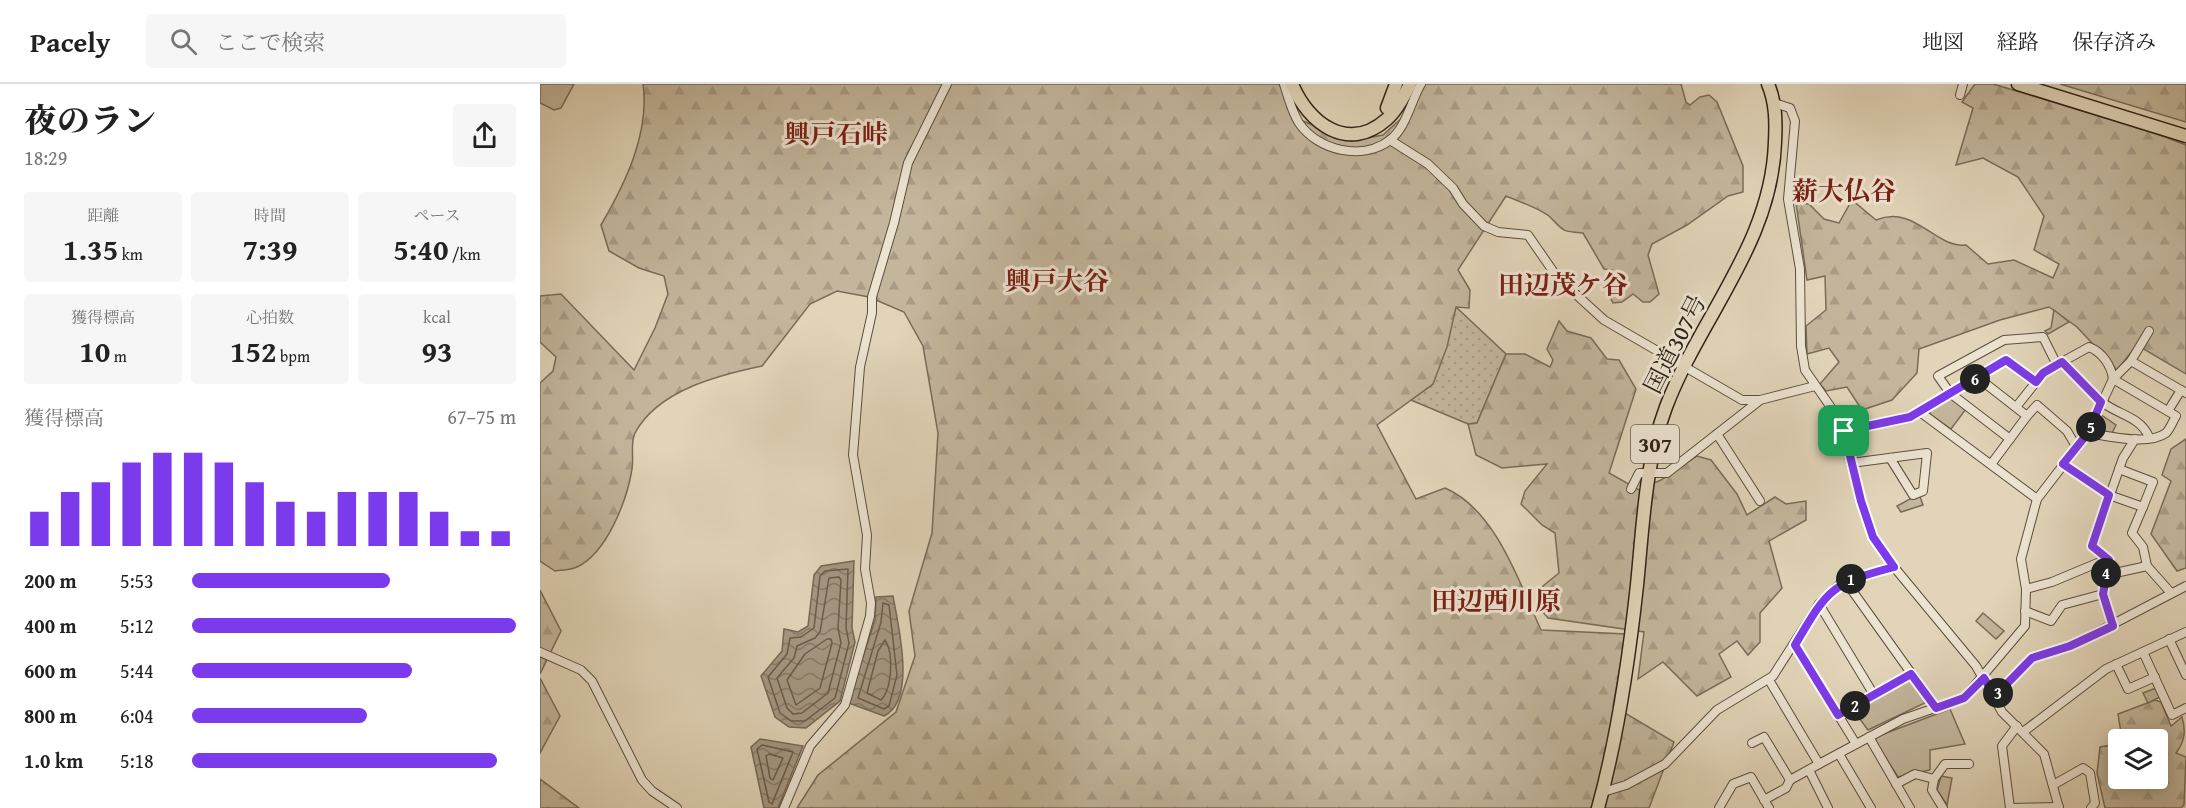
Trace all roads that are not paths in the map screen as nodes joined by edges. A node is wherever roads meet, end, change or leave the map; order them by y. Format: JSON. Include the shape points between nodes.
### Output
{"nodes":[{"id":1,"x":947,"y":84,"type":"edge"},
{"id":2,"x":1284,"y":84,"type":"edge"},
{"id":3,"x":1292,"y":84,"type":"edge"},
{"id":4,"x":1299,"y":84,"type":"edge"},
{"id":5,"x":1396,"y":84,"type":"edge"},
{"id":6,"x":1410,"y":84,"type":"edge"},
{"id":7,"x":1421,"y":84,"type":"edge"},
{"id":8,"x":1768,"y":84,"type":"edge"},
{"id":9,"x":1963,"y":84,"type":"edge"},
{"id":10,"x":2018,"y":84,"type":"edge"},
{"id":11,"x":2033,"y":84,"type":"edge"},
{"id":12,"x":1960,"y":95,"type":"dead end"},
{"id":13,"x":1774,"y":103,"type":"junction"},
{"id":14,"x":2186,"y":134,"type":"edge"},
{"id":15,"x":1390,"y":140,"type":"junction"},
{"id":16,"x":2149,"y":331,"type":"dead end"},
{"id":17,"x":2131,"y":361,"type":"junction"},
{"id":18,"x":2060,"y":363,"type":"junction"},
{"id":19,"x":1684,"y":366,"type":"junction"},
{"id":20,"x":1977,"y":377,"type":"junction"},
{"id":21,"x":2113,"y":379,"type":"junction"},
{"id":22,"x":2036,"y":382,"type":"junction"},
{"id":23,"x":1815,"y":386,"type":"junction"},
{"id":24,"x":2183,"y":391,"type":"edge"},
{"id":25,"x":1950,"y":393,"type":"junction"},
{"id":26,"x":1760,"y":400,"type":"junction"},
{"id":27,"x":2101,"y":402,"type":"junction"},
{"id":28,"x":2016,"y":408,"type":"junction"},
{"id":29,"x":2168,"y":411,"type":"junction"},
{"id":30,"x":1920,"y":412,"type":"junction"},
{"id":31,"x":2027,"y":416,"type":"junction"},
{"id":32,"x":1844,"y":431,"type":"junction"},
{"id":33,"x":2088,"y":433,"type":"junction"},
{"id":34,"x":1717,"y":434,"type":"junction"},
{"id":35,"x":2149,"y":437,"type":"junction"},
{"id":36,"x":2010,"y":439,"type":"junction"},
{"id":37,"x":2134,"y":439,"type":"junction"},
{"id":38,"x":2077,"y":448,"type":"junction"},
{"id":39,"x":1890,"y":458,"type":"junction"},
{"id":40,"x":1851,"y":463,"type":"junction"},
{"id":41,"x":1992,"y":463,"type":"junction"},
{"id":42,"x":2063,"y":464,"type":"junction"},
{"id":43,"x":2119,"y":469,"type":"junction"},
{"id":44,"x":1649,"y":472,"type":"junction"},
{"id":45,"x":1631,"y":489,"type":"dead end"},
{"id":46,"x":2109,"y":495,"type":"junction"},
{"id":47,"x":2037,"y":499,"type":"junction"},
{"id":48,"x":1760,"y":501,"type":"dead end"},
{"id":49,"x":2143,"y":507,"type":"junction"},
{"id":50,"x":2107,"y":558,"type":"junction"},
{"id":51,"x":2147,"y":566,"type":"junction"},
{"id":52,"x":1894,"y":567,"type":"junction"},
{"id":53,"x":2106,"y":575,"type":"junction"},
{"id":54,"x":1846,"y":582,"type":"junction"},
{"id":55,"x":2186,"y":586,"type":"edge"},
{"id":56,"x":2026,"y":589,"type":"junction"},
{"id":57,"x":2171,"y":593,"type":"junction"},
{"id":58,"x":2103,"y":594,"type":"junction"},
{"id":59,"x":1819,"y":604,"type":"junction"},
{"id":60,"x":2025,"y":611,"type":"junction"},
{"id":61,"x":2113,"y":626,"type":"junction"},
{"id":62,"x":2186,"y":632,"type":"edge"},
{"id":63,"x":2169,"y":639,"type":"junction"},
{"id":64,"x":1795,"y":645,"type":"junction"},
{"id":65,"x":540,"y":652,"type":"edge"},
{"id":66,"x":2143,"y":652,"type":"junction"},
{"id":67,"x":2116,"y":664,"type":"junction"},
{"id":68,"x":2185,"y":672,"type":"edge"},
{"id":69,"x":1911,"y":674,"type":"junction"},
{"id":70,"x":2155,"y":677,"type":"junction"},
{"id":71,"x":1984,"y":678,"type":"junction"},
{"id":72,"x":1768,"y":680,"type":"junction"},
{"id":73,"x":1874,"y":695,"type":"junction"},
{"id":74,"x":1995,"y":696,"type":"junction"},
{"id":75,"x":1936,"y":708,"type":"junction"},
{"id":76,"x":2186,"y":708,"type":"edge"},
{"id":77,"x":1838,"y":715,"type":"junction"},
{"id":78,"x":2020,"y":729,"type":"junction"},
{"id":79,"x":1869,"y":737,"type":"junction"},
{"id":80,"x":1752,"y":743,"type":"dead end"},
{"id":81,"x":1856,"y":744,"type":"junction"},
{"id":82,"x":1839,"y":753,"type":"junction"},
{"id":83,"x":1819,"y":764,"type":"junction"},
{"id":84,"x":1969,"y":764,"type":"dead end"},
{"id":85,"x":1809,"y":770,"type":"junction"},
{"id":86,"x":1935,"y":779,"type":"junction"},
{"id":87,"x":1790,"y":780,"type":"junction"},
{"id":88,"x":1896,"y":784,"type":"junction"},
{"id":89,"x":2053,"y":785,"type":"junction"},
{"id":90,"x":1603,"y":792,"type":"junction"},
{"id":91,"x":1764,"y":800,"type":"junction"},
{"id":92,"x":677,"y":808,"type":"edge"},
{"id":93,"x":784,"y":808,"type":"edge"},
{"id":94,"x":1598,"y":808,"type":"edge"},
{"id":95,"x":1719,"y":808,"type":"edge"},
{"id":96,"x":1769,"y":808,"type":"edge"},
{"id":97,"x":1828,"y":808,"type":"edge"},
{"id":98,"x":1870,"y":808,"type":"edge"},
{"id":99,"x":1910,"y":808,"type":"edge"},
{"id":100,"x":1943,"y":808,"type":"edge"},
{"id":101,"x":2010,"y":808,"type":"edge"},
{"id":102,"x":2059,"y":808,"type":"edge"},
{"id":103,"x":2091,"y":808,"type":"edge"}],
"edges":[{"from":1,"to":93,"type":"street","via":[[908,164],[874,284],[860,367],[853,455],[867,535],[865,580],[870,616],[845,705],[810,746]]},
{"from":2,"to":15,"type":"street","via":[[1300,124],[1330,146],[1348,153],[1365,151]]},
{"from":3,"to":6,"type":"highway","via":[[1300,104],[1315,121],[1345,134],[1368,131],[1383,122]]},
{"from":4,"to":5,"type":"highway","via":[[1318,115],[1334,125],[1351,127],[1369,123],[1383,113]]},
{"from":7,"to":15,"type":"street"},
{"from":8,"to":13,"type":"highway","name":"国道307号","number":"307"},
{"from":9,"to":12,"type":"street"},
{"from":10,"to":14,"type":"highway"},
{"from":11,"to":14,"type":"highway"},
{"from":13,"to":19,"type":"highway","name":"国道307号","number":"307","via":[[1774,168],[1758,228]]},
{"from":13,"to":23,"type":"street","via":[[1790,108],[1795,121],[1788,199],[1800,269],[1801,346],[1805,370]]},
{"from":15,"to":19,"type":"street","via":[[1428,164],[1484,226],[1498,232],[1528,235],[1557,277],[1604,320]]},
{"from":16,"to":17,"type":"street"},
{"from":17,"to":21,"type":"street"},
{"from":17,"to":24,"type":"street"},
{"from":18,"to":21,"type":"street","via":[[2089,347],[2099,351]]},
{"from":18,"to":22,"type":"street"},
{"from":18,"to":25,"type":"street","via":[[2043,337],[2004,340],[1938,376]]},
{"from":18,"to":27,"type":"street"},
{"from":19,"to":26,"type":"street","via":[[1742,400]]},
{"from":19,"to":44,"type":"highway","name":"国道307号","number":"307","via":[[1665,408]]},
{"from":20,"to":22,"type":"street","via":[[2006,360]]},
{"from":20,"to":25,"type":"street"},
{"from":20,"to":28,"type":"street"},
{"from":21,"to":27,"type":"street"},
{"from":21,"to":29,"type":"street"},
{"from":22,"to":28,"type":"street"},
{"from":23,"to":26,"type":"street"},
{"from":23,"to":32,"type":"street"},
{"from":24,"to":29,"type":"street"},
{"from":25,"to":30,"type":"street"},
{"from":25,"to":36,"type":"street"},
{"from":26,"to":34,"type":"street"},
{"from":27,"to":33,"type":"street"},
{"from":27,"to":35,"type":"street","via":[[2136,420]]},
{"from":28,"to":31,"type":"street"},
{"from":29,"to":35,"type":"street","via":[[2176,416],[2167,432]]},
{"from":30,"to":32,"type":"street"},
{"from":30,"to":41,"type":"street"},
{"from":31,"to":36,"type":"street"},
{"from":31,"to":38,"type":"street","via":[[2037,405],[2067,430]]},
{"from":32,"to":40,"type":"street"},
{"from":33,"to":37,"type":"street"},
{"from":33,"to":38,"type":"street"},
{"from":34,"to":44,"type":"street","via":[[1667,473]]},
{"from":34,"to":48,"type":"street"},
{"from":35,"to":37,"type":"street"},
{"from":36,"to":41,"type":"street"},
{"from":37,"to":43,"type":"street"},
{"from":38,"to":42,"type":"street"},
{"from":39,"to":39,"type":"street","via":[[1927,453],[1923,491],[1912,495]]},
{"from":39,"to":40,"type":"street"},
{"from":40,"to":52,"type":"street","via":[[1873,537]]},
{"from":41,"to":47,"type":"street"},
{"from":42,"to":46,"type":"street"},
{"from":42,"to":47,"type":"street"},
{"from":43,"to":46,"type":"street"},
{"from":43,"to":49,"type":"street","via":[[2152,482]]},
{"from":44,"to":45,"type":"street","via":[[1639,473]]},
{"from":44,"to":90,"type":"highway","name":"国道307号","number":"307","via":[[1632,632]]},
{"from":46,"to":49,"type":"street"},
{"from":46,"to":50,"type":"street","via":[[2092,546]]},
{"from":47,"to":56,"type":"street","via":[[2021,559]]},
{"from":49,"to":51,"type":"street","via":[[2132,533],[2143,548]]},
{"from":50,"to":53,"type":"street"},
{"from":50,"to":56,"type":"street"},
{"from":51,"to":53,"type":"street"},
{"from":51,"to":57,"type":"street"},
{"from":52,"to":54,"type":"street"},
{"from":52,"to":71,"type":"street"},
{"from":53,"to":58,"type":"street"},
{"from":54,"to":59,"type":"street"},
{"from":54,"to":69,"type":"street"},
{"from":55,"to":57,"type":"street"},
{"from":56,"to":60,"type":"street"},
{"from":57,"to":61,"type":"street"},
{"from":58,"to":60,"type":"street","via":[[2061,605],[2051,621]]},
{"from":58,"to":61,"type":"street"},
{"from":59,"to":64,"type":"street"},
{"from":59,"to":73,"type":"street"},
{"from":60,"to":71,"type":"street","via":[[2025,626]]},
{"from":61,"to":74,"type":"street","via":[[2032,658]]},
{"from":62,"to":63,"type":"street"},
{"from":63,"to":66,"type":"street"},
{"from":63,"to":68,"type":"street"},
{"from":64,"to":72,"type":"street"},
{"from":64,"to":77,"type":"street"},
{"from":65,"to":92,"type":"street","via":[[581,670],[592,681],[642,780]]},
{"from":66,"to":67,"type":"street"},
{"from":66,"to":70,"type":"street"},
{"from":67,"to":70,"type":"street","via":[[2128,689]]},
{"from":67,"to":78,"type":"street"},
{"from":69,"to":73,"type":"street"},
{"from":69,"to":75,"type":"street"},
{"from":70,"to":76,"type":"street","via":[[2172,715]]},
{"from":71,"to":74,"type":"street"},
{"from":71,"to":75,"type":"street","via":[[1964,698]]},
{"from":72,"to":83,"type":"street"},
{"from":72,"to":90,"type":"street","via":[[1728,701],[1665,764],[1626,785]]},
{"from":73,"to":77,"type":"street"},
{"from":74,"to":78,"type":"street","via":[[2001,712]]},
{"from":75,"to":79,"type":"street","via":[[1903,719]]},
{"from":77,"to":81,"type":"street"},
{"from":78,"to":89,"type":"street","via":[[2044,754]]},
{"from":78,"to":101,"type":"street","via":[[2001,746]]},
{"from":79,"to":81,"type":"street"},
{"from":79,"to":88,"type":"street"},
{"from":80,"to":87,"type":"street","via":[[1764,737]]},
{"from":81,"to":82,"type":"street"},
{"from":82,"to":83,"type":"street"},
{"from":82,"to":98,"type":"street"},
{"from":83,"to":85,"type":"street"},
{"from":84,"to":86,"type":"street","via":[[1945,764]]},
{"from":85,"to":87,"type":"street"},
{"from":85,"to":97,"type":"street"},
{"from":86,"to":88,"type":"street","via":[[1915,774]]},
{"from":86,"to":100,"type":"street","via":[[1932,790]]},
{"from":87,"to":91,"type":"street","via":[[1786,788]]},
{"from":88,"to":99,"type":"street"},
{"from":89,"to":102,"type":"street"},
{"from":89,"to":103,"type":"street","via":[[2083,768],[2090,773],[2095,803]]},
{"from":90,"to":94,"type":"highway","name":"国道307号","number":"307"},
{"from":91,"to":95,"type":"street","via":[[1750,777],[1733,784]]},
{"from":91,"to":96,"type":"street"},
{"from":101,"to":102,"type":"street"}]}
